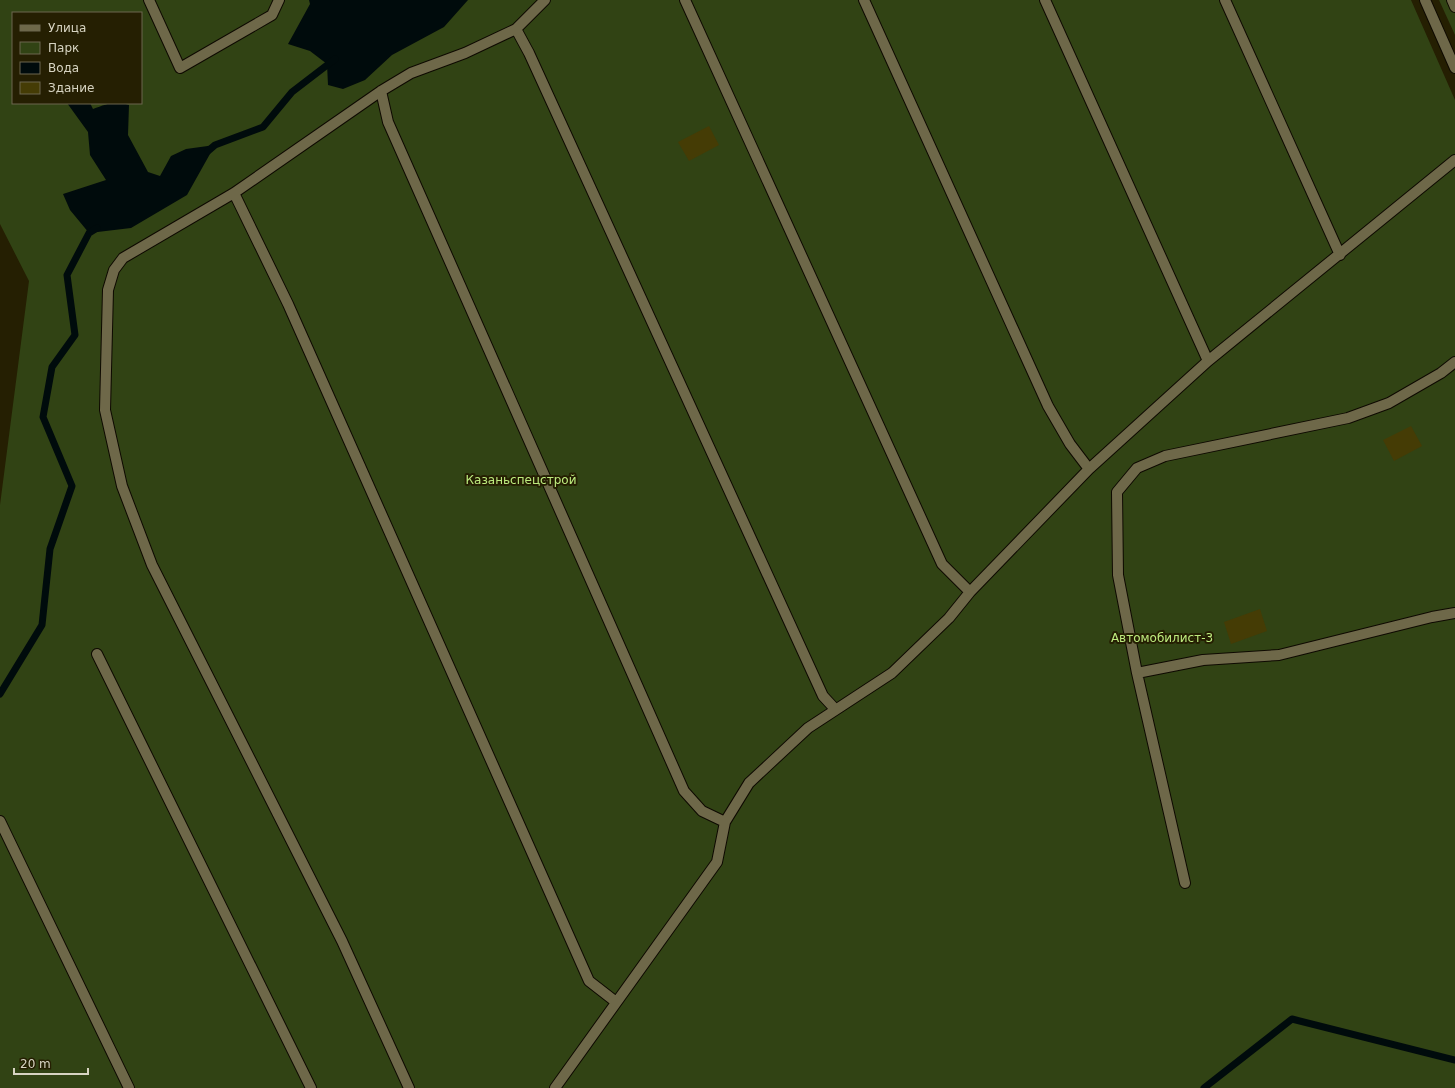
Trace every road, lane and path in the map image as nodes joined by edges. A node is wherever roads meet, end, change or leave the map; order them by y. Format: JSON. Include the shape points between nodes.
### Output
{"nodes":[{"id":1,"x":149,"y":0,"type":"edge"},
{"id":2,"x":280,"y":0,"type":"edge"},
{"id":3,"x":545,"y":0,"type":"edge"},
{"id":4,"x":685,"y":0,"type":"edge"},
{"id":5,"x":864,"y":0,"type":"edge"},
{"id":6,"x":1045,"y":0,"type":"edge"},
{"id":7,"x":1225,"y":0,"type":"edge"},
{"id":8,"x":1425,"y":0,"type":"edge"},
{"id":9,"x":1452,"y":0,"type":"edge"},
{"id":10,"x":1455,"y":7,"type":"edge"},
{"id":11,"x":516,"y":29,"type":"junction"},
{"id":12,"x":1455,"y":68,"type":"edge"},
{"id":13,"x":381,"y":91,"type":"junction"},
{"id":14,"x":1455,"y":160,"type":"edge"},
{"id":15,"x":234,"y":193,"type":"junction"},
{"id":16,"x":1340,"y":255,"type":"junction"},
{"id":17,"x":1208,"y":361,"type":"junction"},
{"id":18,"x":1455,"y":362,"type":"edge"},
{"id":19,"x":1089,"y":469,"type":"junction"},
{"id":20,"x":970,"y":592,"type":"junction"},
{"id":21,"x":1455,"y":613,"type":"edge"},
{"id":22,"x":97,"y":654,"type":"dead end"},
{"id":23,"x":1137,"y":673,"type":"junction"},
{"id":24,"x":835,"y":709,"type":"junction"},
{"id":25,"x":0,"y":821,"type":"edge"},
{"id":26,"x":725,"y":822,"type":"junction"},
{"id":27,"x":1185,"y":883,"type":"dead end"},
{"id":28,"x":616,"y":1002,"type":"junction"},
{"id":29,"x":405,"y":1087,"type":"edge"},
{"id":30,"x":129,"y":1088,"type":"edge"},
{"id":31,"x":311,"y":1088,"type":"edge"},
{"id":32,"x":555,"y":1088,"type":"edge"}],
"edges":[{"from":1,"to":2,"type":"street","via":[[180,68],[272,15]]},
{"from":3,"to":11,"type":"street"},
{"from":4,"to":20,"type":"street","via":[[942,564]]},
{"from":5,"to":19,"type":"street","via":[[1048,406],[1070,444]]},
{"from":6,"to":17,"type":"street"},
{"from":7,"to":16,"type":"street"},
{"from":8,"to":12,"type":"street"},
{"from":9,"to":10,"type":"street"},
{"from":11,"to":13,"type":"street","via":[[465,53],[411,73]]},
{"from":11,"to":24,"type":"street","via":[[823,696]]},
{"from":13,"to":15,"type":"street"},
{"from":13,"to":26,"type":"street","via":[[388,122],[684,790],[702,811]]},
{"from":14,"to":16,"type":"street"},
{"from":15,"to":28,"type":"street","via":[[288,304],[589,981]]},
{"from":15,"to":29,"type":"street","via":[[122,258],[114,270],[108,290],[105,410],[122,486],[152,564],[342,941]]},
{"from":16,"to":17,"type":"street"},
{"from":17,"to":19,"type":"street"},
{"from":18,"to":23,"type":"street","via":[[1389,403],[1348,418],[1166,456],[1137,468],[1117,492],[1118,575]]},
{"from":19,"to":20,"type":"street"},
{"from":20,"to":24,"type":"street","via":[[949,618],[892,672]]},
{"from":21,"to":23,"type":"street","via":[[1279,655],[1203,660]]},
{"from":22,"to":31,"type":"street"},
{"from":23,"to":27,"type":"street"},
{"from":24,"to":26,"type":"street","via":[[808,728],[750,783]]},
{"from":25,"to":30,"type":"street"},
{"from":26,"to":28,"type":"street","via":[[717,862]]},
{"from":28,"to":32,"type":"street"}]}
